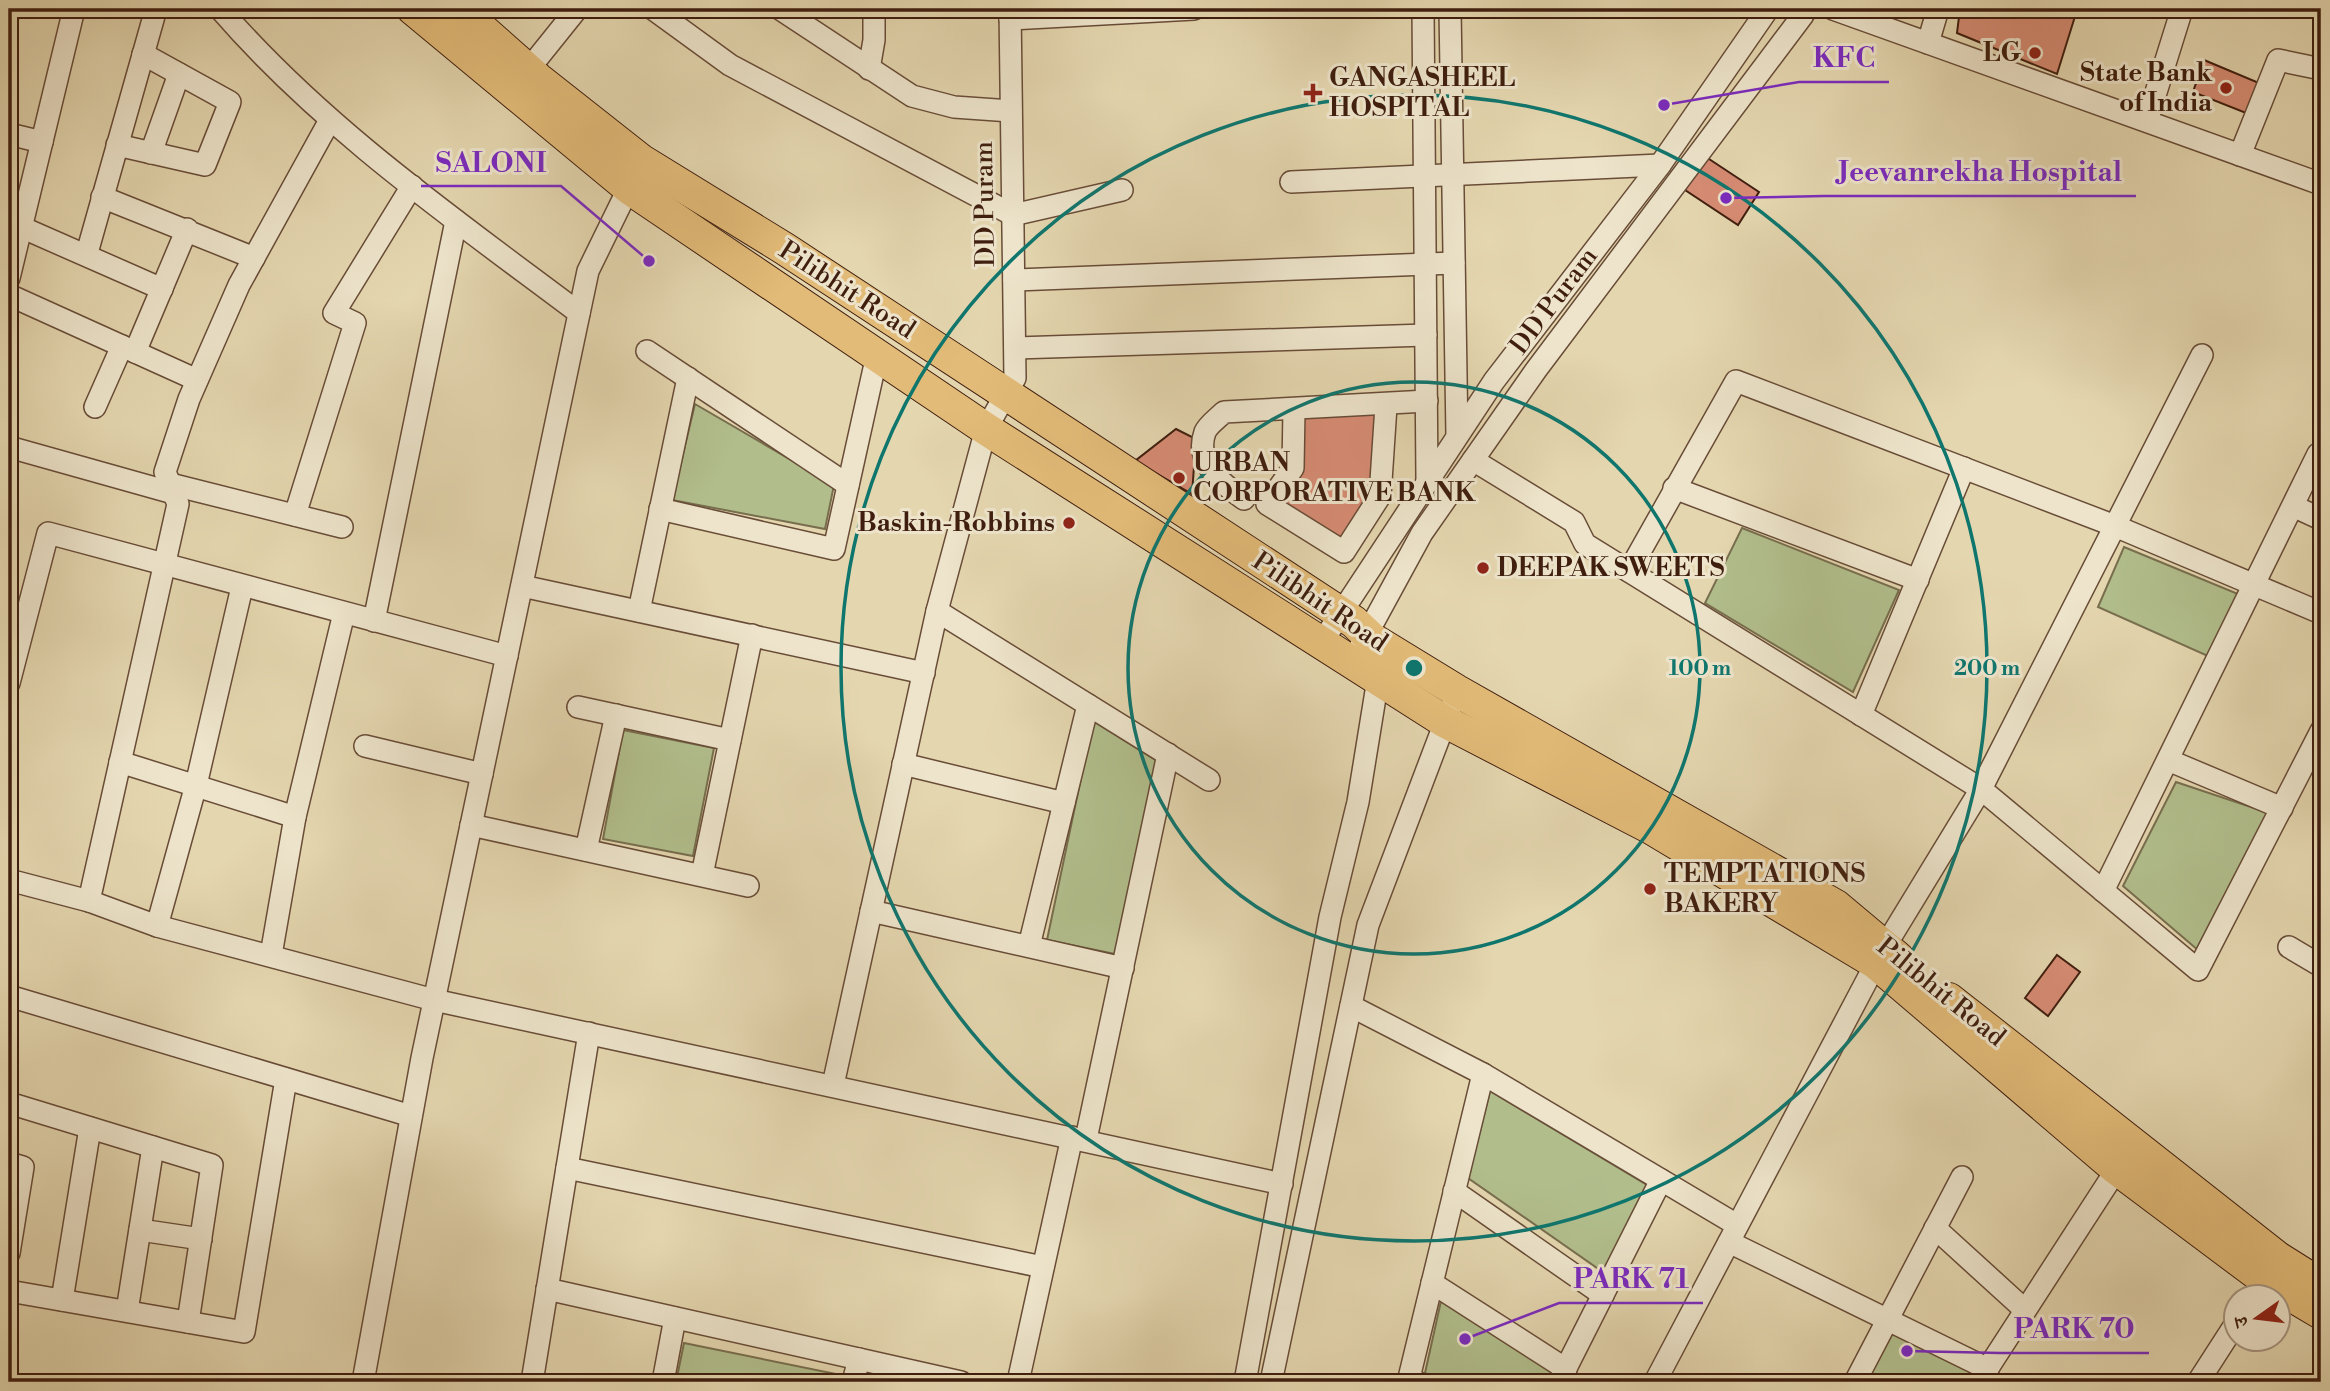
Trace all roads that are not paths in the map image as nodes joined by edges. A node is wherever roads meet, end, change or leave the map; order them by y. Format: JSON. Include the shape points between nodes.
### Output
{"nodes":[{"id":1,"x":74,"y":9,"type":"edge"},
{"id":2,"x":156,"y":9,"type":"edge"},
{"id":3,"x":220,"y":9,"type":"edge"},
{"id":4,"x":413,"y":9,"type":"edge"},
{"id":5,"x":459,"y":9,"type":"edge"},
{"id":6,"x":576,"y":9,"type":"edge"},
{"id":7,"x":653,"y":9,"type":"edge"},
{"id":8,"x":780,"y":9,"type":"edge"},
{"id":9,"x":874,"y":9,"type":"edge"},
{"id":10,"x":1194,"y":9,"type":"edge"},
{"id":11,"x":1423,"y":9,"type":"edge"},
{"id":12,"x":1450,"y":9,"type":"edge"},
{"id":13,"x":1769,"y":9,"type":"edge"},
{"id":14,"x":1778,"y":9,"type":"edge"},
{"id":15,"x":1833,"y":9,"type":"edge"},
{"id":16,"x":1938,"y":9,"type":"edge"},
{"id":17,"x":2182,"y":9,"type":"edge"},
{"id":18,"x":1807,"y":12,"type":"edge"},
{"id":19,"x":1010,"y":14,"type":"edge"},
{"id":20,"x":1928,"y":43,"type":"junction"},
{"id":21,"x":143,"y":54,"type":"junction"},
{"id":22,"x":869,"y":69,"type":"junction"},
{"id":23,"x":2321,"y":69,"type":"edge"},
{"id":24,"x":528,"y":70,"type":"junction"},
{"id":25,"x":179,"y":74,"type":"junction"},
{"id":26,"x":1012,"y":111,"type":"junction"},
{"id":27,"x":330,"y":120,"type":"junction"},
{"id":28,"x":2147,"y":121,"type":"junction"},
{"id":29,"x":9,"y":134,"type":"edge"},
{"id":30,"x":42,"y":142,"type":"junction"},
{"id":31,"x":117,"y":145,"type":"junction"},
{"id":32,"x":151,"y":153,"type":"junction"},
{"id":33,"x":2240,"y":155,"type":"junction"},
{"id":34,"x":1660,"y":165,"type":"junction"},
{"id":35,"x":635,"y":174,"type":"junction"},
{"id":36,"x":1452,"y":176,"type":"junction"},
{"id":37,"x":1425,"y":178,"type":"junction"},
{"id":38,"x":1292,"y":182,"type":"dead end"},
{"id":39,"x":2321,"y":184,"type":"edge"},
{"id":40,"x":412,"y":186,"type":"junction"},
{"id":41,"x":1122,"y":190,"type":"dead end"},
{"id":42,"x":103,"y":197,"type":"junction"},
{"id":43,"x":1013,"y":215,"type":"junction"},
{"id":44,"x":456,"y":221,"type":"junction"},
{"id":45,"x":21,"y":227,"type":"junction"},
{"id":46,"x":187,"y":229,"type":"junction"},
{"id":47,"x":87,"y":253,"type":"junction"},
{"id":48,"x":254,"y":258,"type":"junction"},
{"id":49,"x":1454,"y":262,"type":"junction"},
{"id":50,"x":1425,"y":264,"type":"junction"},
{"id":51,"x":9,"y":278,"type":"edge"},
{"id":52,"x":1014,"y":280,"type":"junction"},
{"id":53,"x":162,"y":289,"type":"junction"},
{"id":54,"x":9,"y":295,"type":"edge"},
{"id":55,"x":579,"y":313,"type":"junction"},
{"id":56,"x":1426,"y":335,"type":"junction"},
{"id":57,"x":1015,"y":348,"type":"junction"},
{"id":58,"x":128,"y":349,"type":"junction"},
{"id":59,"x":647,"y":351,"type":"dead end"},
{"id":60,"x":877,"y":355,"type":"junction"},
{"id":61,"x":2202,"y":355,"type":"dead end"},
{"id":62,"x":688,"y":378,"type":"junction"},
{"id":63,"x":197,"y":380,"type":"junction"},
{"id":64,"x":1006,"y":396,"type":"junction"},
{"id":65,"x":1427,"y":401,"type":"junction"},
{"id":66,"x":1386,"y":406,"type":"junction"},
{"id":67,"x":95,"y":407,"type":"dead end"},
{"id":68,"x":1294,"y":409,"type":"junction"},
{"id":69,"x":986,"y":429,"type":"junction"},
{"id":70,"x":1457,"y":436,"type":"junction"},
{"id":71,"x":9,"y":447,"type":"edge"},
{"id":72,"x":2320,"y":455,"type":"edge"},
{"id":73,"x":1473,"y":460,"type":"junction"},
{"id":74,"x":1964,"y":468,"type":"junction"},
{"id":75,"x":1427,"y":480,"type":"junction"},
{"id":76,"x":848,"y":485,"type":"junction"},
{"id":77,"x":1674,"y":488,"type":"junction"},
{"id":78,"x":172,"y":489,"type":"junction"},
{"id":79,"x":1244,"y":499,"type":"dead end"},
{"id":80,"x":2292,"y":506,"type":"junction"},
{"id":81,"x":660,"y":509,"type":"junction"},
{"id":82,"x":295,"y":515,"type":"junction"},
{"id":83,"x":2321,"y":519,"type":"edge"},
{"id":84,"x":2115,"y":526,"type":"junction"},
{"id":85,"x":342,"y":527,"type":"dead end"},
{"id":86,"x":164,"y":566,"type":"junction"},
{"id":87,"x":1629,"y":571,"type":"junction"},
{"id":88,"x":1917,"y":580,"type":"junction"},
{"id":89,"x":2254,"y":585,"type":"junction"},
{"id":90,"x":522,"y":586,"type":"junction"},
{"id":91,"x":242,"y":587,"type":"junction"},
{"id":92,"x":639,"y":611,"type":"junction"},
{"id":93,"x":937,"y":611,"type":"junction"},
{"id":94,"x":2321,"y":613,"type":"edge"},
{"id":95,"x":344,"y":614,"type":"junction"},
{"id":96,"x":1341,"y":614,"type":"junction"},
{"id":97,"x":374,"y":621,"type":"junction"},
{"id":98,"x":1368,"y":633,"type":"junction"},
{"id":99,"x":752,"y":635,"type":"junction"},
{"id":100,"x":1322,"y":642,"type":"junction"},
{"id":101,"x":1395,"y":653,"type":"junction"},
{"id":102,"x":507,"y":656,"type":"junction"},
{"id":103,"x":1365,"y":671,"type":"junction"},
{"id":104,"x":923,"y":673,"type":"junction"},
{"id":105,"x":9,"y":683,"type":"edge"},
{"id":106,"x":1457,"y":691,"type":"junction"},
{"id":107,"x":1088,"y":705,"type":"junction"},
{"id":108,"x":578,"y":707,"type":"dead end"},
{"id":109,"x":616,"y":715,"type":"junction"},
{"id":110,"x":1861,"y":715,"type":"junction"},
{"id":111,"x":1444,"y":722,"type":"junction"},
{"id":112,"x":2321,"y":731,"type":"edge"},
{"id":113,"x":730,"y":740,"type":"junction"},
{"id":114,"x":365,"y":746,"type":"dead end"},
{"id":115,"x":1168,"y":754,"type":"junction"},
{"id":116,"x":2168,"y":760,"type":"junction"},
{"id":117,"x":120,"y":762,"type":"junction"},
{"id":118,"x":904,"y":764,"type":"junction"},
{"id":119,"x":482,"y":774,"type":"junction"},
{"id":120,"x":1209,"y":780,"type":"dead end"},
{"id":121,"x":196,"y":785,"type":"junction"},
{"id":122,"x":1981,"y":789,"type":"junction"},
{"id":123,"x":1064,"y":803,"type":"junction"},
{"id":124,"x":2282,"y":808,"type":"junction"},
{"id":125,"x":295,"y":817,"type":"junction"},
{"id":126,"x":471,"y":825,"type":"junction"},
{"id":127,"x":586,"y":850,"type":"junction"},
{"id":128,"x":702,"y":875,"type":"junction"},
{"id":129,"x":9,"y":880,"type":"edge"},
{"id":130,"x":748,"y":886,"type":"dead end"},
{"id":131,"x":2104,"y":891,"type":"junction"},
{"id":132,"x":89,"y":901,"type":"junction"},
{"id":133,"x":872,"y":911,"type":"junction"},
{"id":134,"x":157,"y":926,"type":"junction"},
{"id":135,"x":1029,"y":947,"type":"junction"},
{"id":136,"x":2289,"y":947,"type":"dead end"},
{"id":137,"x":271,"y":955,"type":"junction"},
{"id":138,"x":1880,"y":955,"type":"junction"},
{"id":139,"x":2321,"y":966,"type":"edge"},
{"id":140,"x":1123,"y":968,"type":"junction"},
{"id":141,"x":9,"y":996,"type":"edge"},
{"id":142,"x":434,"y":1000,"type":"junction"},
{"id":143,"x":1351,"y":1006,"type":"junction"},
{"id":144,"x":589,"y":1033,"type":"junction"},
{"id":145,"x":1483,"y":1074,"type":"junction"},
{"id":146,"x":286,"y":1079,"type":"junction"},
{"id":147,"x":833,"y":1085,"type":"junction"},
{"id":148,"x":9,"y":1103,"type":"edge"},
{"id":149,"x":411,"y":1116,"type":"junction"},
{"id":150,"x":90,"y":1128,"type":"junction"},
{"id":151,"x":1079,"y":1138,"type":"junction"},
{"id":152,"x":153,"y":1147,"type":"junction"},
{"id":153,"x":2125,"y":1157,"type":"junction"},
{"id":154,"x":9,"y":1163,"type":"edge"},
{"id":155,"x":567,"y":1168,"type":"junction"},
{"id":156,"x":1962,"y":1177,"type":"dead end"},
{"id":157,"x":1661,"y":1180,"type":"junction"},
{"id":158,"x":1282,"y":1184,"type":"junction"},
{"id":159,"x":1454,"y":1191,"type":"junction"},
{"id":160,"x":1935,"y":1228,"type":"junction"},
{"id":161,"x":11,"y":1230,"type":"edge"},
{"id":162,"x":140,"y":1230,"type":"junction"},
{"id":163,"x":1733,"y":1234,"type":"junction"},
{"id":164,"x":201,"y":1239,"type":"junction"},
{"id":165,"x":9,"y":1253,"type":"edge"},
{"id":166,"x":1043,"y":1267,"type":"junction"},
{"id":167,"x":2265,"y":1278,"type":"edge"},
{"id":168,"x":1432,"y":1283,"type":"junction"},
{"id":169,"x":2321,"y":1285,"type":"edge"},
{"id":170,"x":547,"y":1289,"type":"junction"},
{"id":171,"x":9,"y":1291,"type":"edge"},
{"id":172,"x":1603,"y":1294,"type":"junction"},
{"id":173,"x":62,"y":1300,"type":"junction"},
{"id":174,"x":2025,"y":1310,"type":"junction"},
{"id":175,"x":127,"y":1311,"type":"junction"},
{"id":176,"x":2321,"y":1313,"type":"edge"},
{"id":177,"x":675,"y":1318,"type":"junction"},
{"id":178,"x":1888,"y":1318,"type":"junction"},
{"id":179,"x":188,"y":1322,"type":"junction"},
{"id":180,"x":2222,"y":1344,"type":"edge"},
{"id":181,"x":859,"y":1359,"type":"junction"},
{"id":182,"x":1562,"y":1376,"type":"edge"},
{"id":183,"x":1983,"y":1376,"type":"edge"},
{"id":184,"x":363,"y":1382,"type":"edge"},
{"id":185,"x":532,"y":1382,"type":"edge"},
{"id":186,"x":663,"y":1382,"type":"edge"},
{"id":187,"x":853,"y":1382,"type":"edge"},
{"id":188,"x":961,"y":1382,"type":"edge"},
{"id":189,"x":1018,"y":1382,"type":"edge"},
{"id":190,"x":1245,"y":1382,"type":"edge"},
{"id":191,"x":1271,"y":1382,"type":"edge"},
{"id":192,"x":1417,"y":1382,"type":"edge"},
{"id":193,"x":1655,"y":1382,"type":"edge"},
{"id":194,"x":1855,"y":1382,"type":"edge"},
{"id":195,"x":2198,"y":1382,"type":"edge"}],
"edges":[{"from":1,"to":30,"type":"street"},
{"from":2,"to":21,"type":"street"},
{"from":3,"to":27,"type":"street"},
{"from":4,"to":35,"type":"highway"},
{"from":5,"to":24,"type":"highway","name":"Pilibhit Road"},
{"from":6,"to":24,"type":"street"},
{"from":7,"to":43,"type":"street","via":[[730,65]]},
{"from":8,"to":22,"type":"street"},
{"from":9,"to":22,"type":"street"},
{"from":10,"to":19,"type":"street"},
{"from":11,"to":37,"type":"street"},
{"from":12,"to":36,"type":"street"},
{"from":13,"to":34,"type":"street","name":"DD Puram"},
{"from":14,"to":18,"type":"street","via":[[1786,14]]},
{"from":15,"to":20,"type":"street"},
{"from":16,"to":20,"type":"street"},
{"from":17,"to":28,"type":"street"},
{"from":18,"to":73,"type":"street","name":"DD Puram"},
{"from":19,"to":26,"type":"street","name":"DD Puram"},
{"from":20,"to":28,"type":"street"},
{"from":21,"to":25,"type":"street"},
{"from":21,"to":31,"type":"street"},
{"from":22,"to":26,"type":"street","via":[[912,96],[954,107]]},
{"from":23,"to":33,"type":"street","via":[[2278,60]]},
{"from":24,"to":35,"type":"highway","name":"Pilibhit Road"},
{"from":25,"to":32,"type":"street"},
{"from":25,"to":32,"type":"street","via":[[230,102],[205,165]]},
{"from":26,"to":43,"type":"street","name":"DD Puram"},
{"from":27,"to":40,"type":"street"},
{"from":27,"to":48,"type":"street"},
{"from":28,"to":33,"type":"street"},
{"from":29,"to":30,"type":"street"},
{"from":30,"to":45,"type":"street"},
{"from":31,"to":32,"type":"street"},
{"from":31,"to":42,"type":"street"},
{"from":33,"to":39,"type":"street"},
{"from":34,"to":36,"type":"street"},
{"from":34,"to":70,"type":"street","name":"DD Puram"},
{"from":35,"to":55,"type":"street","via":[[588,271]]},
{"from":35,"to":60,"type":"highway"},
{"from":35,"to":64,"type":"highway","name":"Pilibhit Road","via":[[785,249]]},
{"from":36,"to":37,"type":"street"},
{"from":36,"to":49,"type":"street"},
{"from":37,"to":38,"type":"street"},
{"from":37,"to":50,"type":"street"},
{"from":40,"to":44,"type":"street"},
{"from":40,"to":82,"type":"street","via":[[334,313],[355,323]]},
{"from":41,"to":43,"type":"street"},
{"from":42,"to":46,"type":"street"},
{"from":42,"to":47,"type":"street"},
{"from":43,"to":52,"type":"street","name":"DD Puram"},
{"from":44,"to":55,"type":"street"},
{"from":44,"to":97,"type":"street"},
{"from":45,"to":47,"type":"street"},
{"from":45,"to":51,"type":"street"},
{"from":46,"to":48,"type":"street"},
{"from":46,"to":53,"type":"street"},
{"from":47,"to":53,"type":"street"},
{"from":48,"to":63,"type":"street"},
{"from":49,"to":50,"type":"street"},
{"from":49,"to":70,"type":"street"},
{"from":50,"to":52,"type":"street"},
{"from":50,"to":56,"type":"street"},
{"from":52,"to":57,"type":"street","name":"DD Puram"},
{"from":53,"to":58,"type":"street"},
{"from":54,"to":58,"type":"street"},
{"from":55,"to":90,"type":"street"},
{"from":56,"to":57,"type":"street"},
{"from":56,"to":65,"type":"street"},
{"from":57,"to":64,"type":"street","name":"DD Puram","via":[[1015,379]]},
{"from":58,"to":63,"type":"street"},
{"from":58,"to":67,"type":"street"},
{"from":59,"to":62,"type":"street"},
{"from":60,"to":69,"type":"highway"},
{"from":60,"to":76,"type":"street"},
{"from":61,"to":84,"type":"street"},
{"from":62,"to":76,"type":"street"},
{"from":62,"to":81,"type":"street"},
{"from":63,"to":78,"type":"street","via":[[165,472]]},
{"from":64,"to":69,"type":"street","name":"DD Puram"},
{"from":64,"to":96,"type":"highway","name":"Pilibhit Road"},
{"from":65,"to":66,"type":"street"},
{"from":65,"to":75,"type":"street"},
{"from":66,"to":68,"type":"street"},
{"from":66,"to":68,"type":"street","via":[[1380,496],[1344,552],[1267,504],[1293,468]]},
{"from":68,"to":79,"type":"street","via":[[1224,412],[1205,430],[1202,452],[1213,475]]},
{"from":69,"to":93,"type":"street","name":"DD Puram"},
{"from":69,"to":100,"type":"highway"},
{"from":70,"to":75,"type":"street","name":"DD Puram"},
{"from":71,"to":78,"type":"street"},
{"from":72,"to":80,"type":"street"},
{"from":73,"to":87,"type":"street","via":[[1574,522],[1584,544]]},
{"from":73,"to":98,"type":"street","name":"DD Puram","via":[[1422,533]]},
{"from":74,"to":77,"type":"street","via":[[1736,381]]},
{"from":74,"to":84,"type":"street"},
{"from":74,"to":88,"type":"street"},
{"from":75,"to":96,"type":"street","name":"DD Puram"},
{"from":76,"to":81,"type":"street","via":[[834,549]]},
{"from":77,"to":87,"type":"street"},
{"from":77,"to":88,"type":"street"},
{"from":78,"to":82,"type":"street"},
{"from":78,"to":86,"type":"street","via":[[178,504]]},
{"from":80,"to":83,"type":"street"},
{"from":80,"to":89,"type":"street"},
{"from":81,"to":92,"type":"street"},
{"from":82,"to":85,"type":"street"},
{"from":84,"to":89,"type":"street"},
{"from":84,"to":122,"type":"street"},
{"from":86,"to":91,"type":"street"},
{"from":86,"to":105,"type":"street","via":[[48,533]]},
{"from":86,"to":117,"type":"street"},
{"from":87,"to":110,"type":"street"},
{"from":88,"to":110,"type":"street"},
{"from":89,"to":94,"type":"street"},
{"from":89,"to":116,"type":"street"},
{"from":90,"to":92,"type":"street"},
{"from":90,"to":102,"type":"street"},
{"from":91,"to":95,"type":"street"},
{"from":91,"to":121,"type":"street"},
{"from":92,"to":99,"type":"street"},
{"from":93,"to":104,"type":"street","name":"DD Puram"},
{"from":93,"to":107,"type":"street"},
{"from":95,"to":97,"type":"street"},
{"from":95,"to":125,"type":"street"},
{"from":96,"to":98,"type":"highway","name":"Pilibhit Road"},
{"from":96,"to":100,"type":"street","name":"DD Puram"},
{"from":97,"to":102,"type":"street"},
{"from":98,"to":101,"type":"highway","name":"Pilibhit Road"},
{"from":98,"to":103,"type":"street","name":"DD Puram"},
{"from":99,"to":104,"type":"street"},
{"from":99,"to":113,"type":"street"},
{"from":100,"to":103,"type":"highway"},
{"from":101,"to":103,"type":"street"},
{"from":101,"to":106,"type":"highway","name":"Pilibhit Road"},
{"from":102,"to":119,"type":"street"},
{"from":103,"to":111,"type":"highway"},
{"from":103,"to":158,"type":"street","via":[[1358,802],[1330,917]]},
{"from":104,"to":118,"type":"street","name":"DD Puram"},
{"from":106,"to":111,"type":"street"},
{"from":106,"to":138,"type":"highway","name":"Pilibhit Road","via":[[1836,905]]},
{"from":107,"to":115,"type":"street"},
{"from":107,"to":123,"type":"street"},
{"from":108,"to":109,"type":"street"},
{"from":109,"to":113,"type":"street"},
{"from":109,"to":127,"type":"street"},
{"from":110,"to":122,"type":"street"},
{"from":111,"to":138,"type":"highway","via":[[1651,828]]},
{"from":111,"to":143,"type":"street","via":[[1368,925]]},
{"from":112,"to":124,"type":"street"},
{"from":113,"to":128,"type":"street"},
{"from":114,"to":119,"type":"street"},
{"from":115,"to":120,"type":"street"},
{"from":115,"to":140,"type":"street"},
{"from":116,"to":124,"type":"street"},
{"from":116,"to":131,"type":"street"},
{"from":117,"to":121,"type":"street"},
{"from":117,"to":132,"type":"street"},
{"from":118,"to":123,"type":"street"},
{"from":118,"to":133,"type":"street","name":"DD Puram"},
{"from":119,"to":126,"type":"street"},
{"from":121,"to":125,"type":"street"},
{"from":121,"to":134,"type":"street"},
{"from":122,"to":131,"type":"street"},
{"from":122,"to":138,"type":"street"},
{"from":123,"to":135,"type":"street"},
{"from":124,"to":131,"type":"street","via":[[2198,970]]},
{"from":125,"to":137,"type":"street"},
{"from":126,"to":127,"type":"street"},
{"from":126,"to":142,"type":"street"},
{"from":127,"to":128,"type":"street"},
{"from":128,"to":130,"type":"street"},
{"from":129,"to":132,"type":"street"},
{"from":132,"to":134,"type":"street"},
{"from":133,"to":135,"type":"street"},
{"from":133,"to":147,"type":"street","name":"DD Puram"},
{"from":134,"to":137,"type":"street"},
{"from":135,"to":140,"type":"street"},
{"from":136,"to":139,"type":"street"},
{"from":137,"to":142,"type":"street"},
{"from":138,"to":153,"type":"highway","name":"Pilibhit Road"},
{"from":138,"to":163,"type":"street"},
{"from":140,"to":151,"type":"street"},
{"from":141,"to":146,"type":"street"},
{"from":142,"to":144,"type":"street"},
{"from":142,"to":149,"type":"street"},
{"from":143,"to":145,"type":"street"},
{"from":143,"to":191,"type":"street"},
{"from":144,"to":147,"type":"street"},
{"from":144,"to":155,"type":"street"},
{"from":145,"to":157,"type":"street"},
{"from":145,"to":159,"type":"street"},
{"from":146,"to":149,"type":"street"},
{"from":146,"to":179,"type":"street","via":[[244,1332]]},
{"from":147,"to":151,"type":"street"},
{"from":148,"to":150,"type":"street"},
{"from":149,"to":184,"type":"street"},
{"from":150,"to":152,"type":"street"},
{"from":150,"to":173,"type":"street"},
{"from":151,"to":158,"type":"street"},
{"from":151,"to":166,"type":"street"},
{"from":152,"to":162,"type":"street"},
{"from":152,"to":164,"type":"street","via":[[212,1166]]},
{"from":153,"to":167,"type":"highway","name":"Pilibhit Road"},
{"from":153,"to":174,"type":"street"},
{"from":154,"to":161,"type":"street","via":[[23,1167]]},
{"from":155,"to":166,"type":"street"},
{"from":155,"to":170,"type":"street"},
{"from":156,"to":160,"type":"street"},
{"from":157,"to":163,"type":"street"},
{"from":157,"to":172,"type":"street"},
{"from":158,"to":190,"type":"street"},
{"from":159,"to":168,"type":"street"},
{"from":159,"to":172,"type":"street"},
{"from":160,"to":174,"type":"street"},
{"from":160,"to":178,"type":"street"},
{"from":161,"to":165,"type":"street"},
{"from":162,"to":164,"type":"street"},
{"from":162,"to":175,"type":"street"},
{"from":163,"to":178,"type":"street"},
{"from":163,"to":193,"type":"street"},
{"from":164,"to":179,"type":"street"},
{"from":166,"to":189,"type":"street"},
{"from":167,"to":169,"type":"highway","name":"Pilibhit Road"},
{"from":167,"to":176,"type":"highway"},
{"from":168,"to":182,"type":"street"},
{"from":168,"to":192,"type":"street","via":[[1409,1378]]},
{"from":170,"to":177,"type":"street"},
{"from":170,"to":185,"type":"street"},
{"from":171,"to":173,"type":"street"},
{"from":172,"to":182,"type":"street"},
{"from":173,"to":175,"type":"street"},
{"from":174,"to":183,"type":"street"},
{"from":175,"to":179,"type":"street"},
{"from":177,"to":181,"type":"street"},
{"from":177,"to":186,"type":"street"},
{"from":178,"to":183,"type":"street"},
{"from":178,"to":194,"type":"street"},
{"from":180,"to":195,"type":"street"},
{"from":181,"to":187,"type":"street"},
{"from":181,"to":188,"type":"street"}]}
